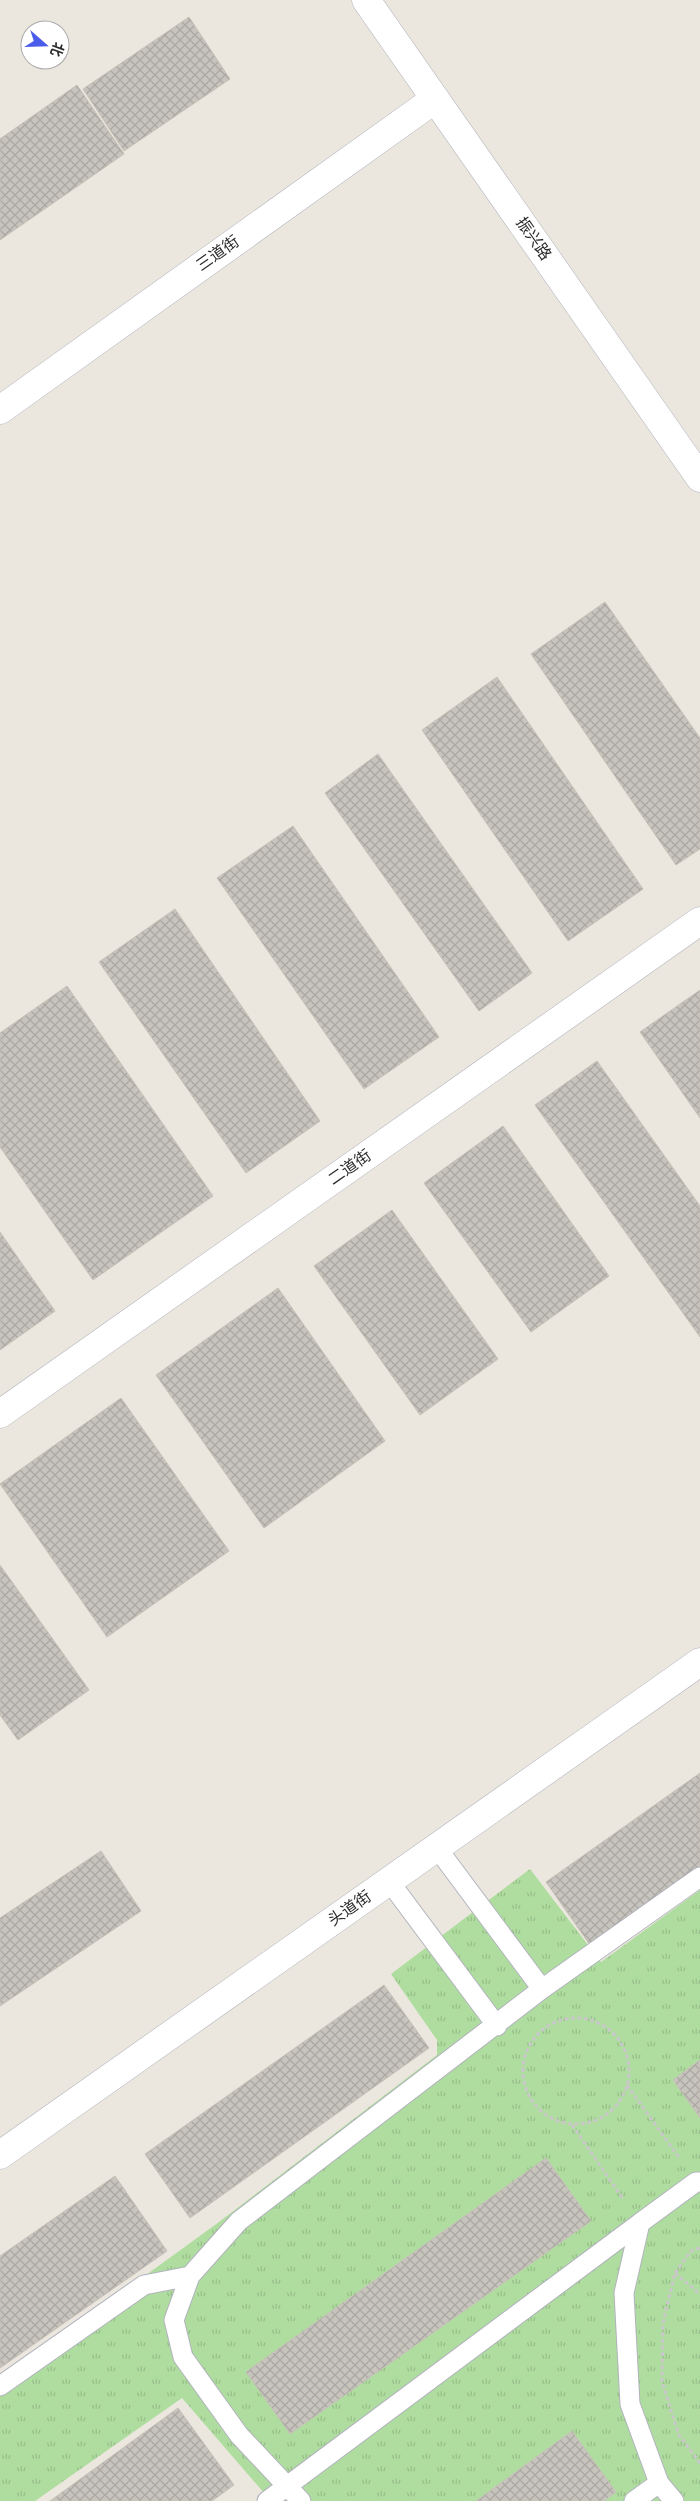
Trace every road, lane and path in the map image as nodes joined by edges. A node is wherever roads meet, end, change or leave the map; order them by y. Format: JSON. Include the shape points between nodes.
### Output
{"nodes":[{"id":1,"x":366,"y":0,"type":"edge"},
{"id":2,"x":435,"y":99,"type":"junction"},
{"id":3,"x":0,"y":410,"type":"edge"},
{"id":4,"x":700,"y":478,"type":"edge"},
{"id":5,"x":700,"y":921,"type":"edge"},
{"id":6,"x":0,"y":1414,"type":"edge"},
{"id":7,"x":700,"y":1662,"type":"edge"},
{"id":8,"x":437,"y":1848,"type":"junction"},
{"id":9,"x":700,"y":1877,"type":"edge"},
{"id":10,"x":389,"y":1881,"type":"junction"},
{"id":11,"x":542,"y":1989,"type":"junction"},
{"id":12,"x":496,"y":2026,"type":"junction"},
{"id":13,"x":627,"y":2085,"type":"junction"},
{"id":14,"x":571,"y":2124,"type":"junction"},
{"id":15,"x":0,"y":2156,"type":"edge"},
{"id":16,"x":698,"y":2182,"type":"edge"},
{"id":17,"x":640,"y":2223,"type":"junction"},
{"id":18,"x":700,"y":2248,"type":"edge"},
{"id":19,"x":675,"y":2273,"type":"junction"},
{"id":20,"x":190,"y":2276,"type":"junction"},
{"id":21,"x":700,"y":2294,"type":"edge"},
{"id":22,"x":0,"y":2386,"type":"edge"},
{"id":23,"x":700,"y":2463,"type":"edge"},
{"id":24,"x":659,"y":2484,"type":"junction"},
{"id":25,"x":287,"y":2486,"type":"junction"},
{"id":26,"x":267,"y":2501,"type":"edge"},
{"id":27,"x":301,"y":2501,"type":"edge"},
{"id":28,"x":634,"y":2501,"type":"edge"},
{"id":29,"x":674,"y":2501,"type":"edge"}],
"edges":[{"from":1,"to":2,"type":"street","name":"振兴路"},
{"from":2,"to":3,"type":"street","name":"三道街"},
{"from":2,"to":4,"type":"street","name":"振兴路"},
{"from":5,"to":6,"type":"street","name":"二道街"},
{"from":7,"to":8,"type":"street","name":"头道街"},
{"from":8,"to":10,"type":"street","name":"头道街"},
{"from":8,"to":11,"type":"lane"},
{"from":9,"to":11,"type":"lane"},
{"from":10,"to":12,"type":"lane"},
{"from":10,"to":15,"type":"street","name":"头道街"},
{"from":11,"to":12,"type":"lane"},
{"from":12,"to":20,"type":"lane","via":[[239,2221]]},
{"from":13,"to":14,"type":"path","via":[[619,2102],[606,2115],[590,2123]]},
{"from":13,"to":14,"type":"path","via":[[629,2067],[624,2049],[614,2034],[601,2024],[585,2019],[568,2018],[552,2024],[538,2034],[528,2048],[523,2064],[523,2081],[529,2097],[540,2110],[554,2120]]},
{"from":13,"to":16,"type":"path"},
{"from":14,"to":17,"type":"path"},
{"from":16,"to":17,"type":"lane"},
{"from":17,"to":24,"type":"lane","via":[[624,2292],[630,2404]]},
{"from":17,"to":25,"type":"lane"},
{"from":18,"to":19,"type":"path","via":[[690,2251]]},
{"from":19,"to":21,"type":"path"},
{"from":19,"to":23,"type":"path","via":[[663,2323],[662,2382],[679,2435]]},
{"from":20,"to":22,"type":"lane","via":[[144,2285]]},
{"from":20,"to":25,"type":"lane","via":[[174,2320],[183,2357],[239,2435]]},
{"from":24,"to":28,"type":"lane"},
{"from":24,"to":29,"type":"lane"},
{"from":25,"to":26,"type":"lane"},
{"from":25,"to":27,"type":"lane"}]}
